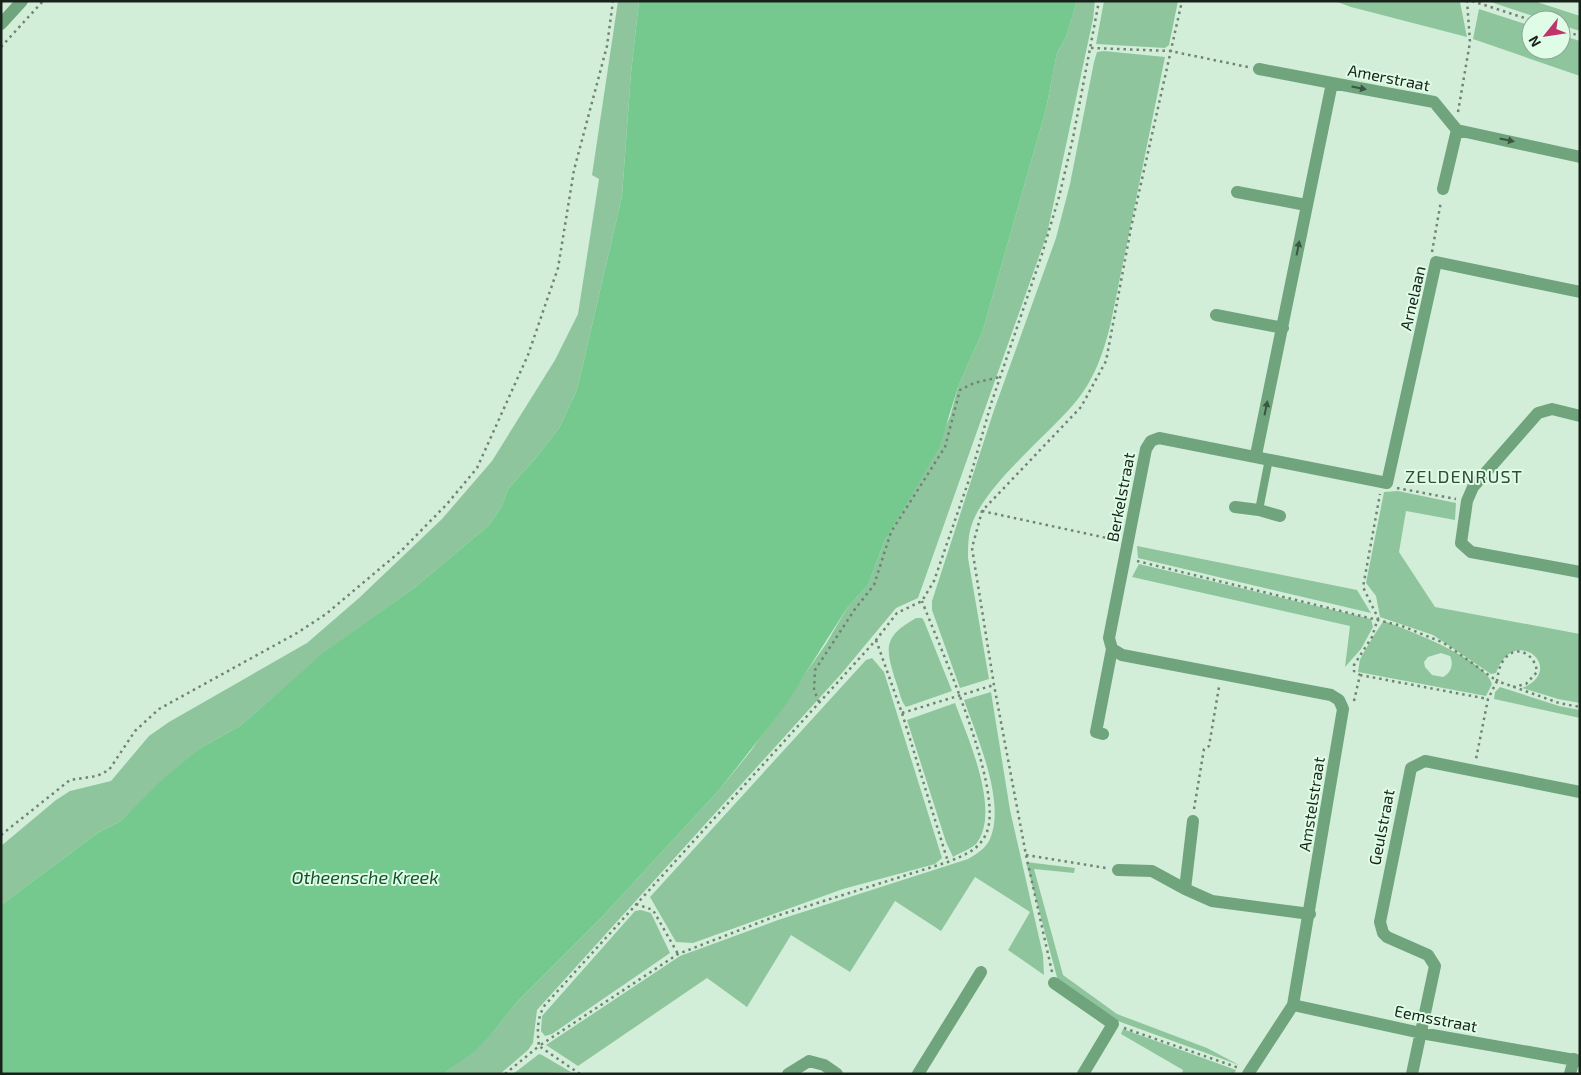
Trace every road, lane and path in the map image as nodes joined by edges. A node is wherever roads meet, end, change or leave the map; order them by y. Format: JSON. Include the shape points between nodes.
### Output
{"nodes":[{"id":1,"x":22,"y":1,"type":"edge"},
{"id":2,"x":43,"y":1,"type":"edge"},
{"id":3,"x":612,"y":1,"type":"edge"},
{"id":4,"x":1099,"y":1,"type":"edge"},
{"id":5,"x":1182,"y":1,"type":"edge"},
{"id":6,"x":1467,"y":1,"type":"edge"},
{"id":7,"x":1472,"y":1,"type":"edge"},
{"id":8,"x":1521,"y":17,"type":"edge"},
{"id":9,"x":1,"y":24,"type":"edge"},
{"id":10,"x":1,"y":47,"type":"edge"},
{"id":11,"x":1090,"y":48,"type":"junction"},
{"id":12,"x":1170,"y":51,"type":"junction"},
{"id":13,"x":1259,"y":69,"type":"joint"},
{"id":14,"x":1332,"y":83,"type":"junction"},
{"id":15,"x":1457,"y":125,"type":"junction"},
{"id":16,"x":1580,"y":157,"type":"edge"},
{"id":17,"x":1443,"y":189,"type":"joint"},
{"id":18,"x":1237,"y":192,"type":"dead end"},
{"id":19,"x":1306,"y":205,"type":"junction"},
{"id":20,"x":1436,"y":262,"type":"junction"},
{"id":21,"x":1580,"y":292,"type":"edge"},
{"id":22,"x":1216,"y":315,"type":"dead end"},
{"id":23,"x":1283,"y":328,"type":"junction"},
{"id":24,"x":1000,"y":377,"type":"junction"},
{"id":25,"x":1580,"y":416,"type":"edge"},
{"id":26,"x":1256,"y":456,"type":"junction"},
{"id":27,"x":1269,"y":459,"type":"junction"},
{"id":28,"x":1384,"y":482,"type":"junction"},
{"id":29,"x":1467,"y":501,"type":"junction"},
{"id":30,"x":1235,"y":507,"type":"dead end"},
{"id":31,"x":1259,"y":510,"type":"junction"},
{"id":32,"x":982,"y":511,"type":"junction"},
{"id":33,"x":1280,"y":516,"type":"dead end"},
{"id":34,"x":1127,"y":542,"type":"junction"},
{"id":35,"x":1124,"y":558,"type":"junction"},
{"id":36,"x":1580,"y":572,"type":"edge"},
{"id":37,"x":922,"y":601,"type":"junction"},
{"id":38,"x":1378,"y":618,"type":"junction"},
{"id":39,"x":876,"y":640,"type":"junction"},
{"id":40,"x":1112,"y":649,"type":"junction"},
{"id":41,"x":1221,"y":674,"type":"junction"},
{"id":42,"x":1360,"y":675,"type":"junction"},
{"id":43,"x":1497,"y":681,"type":"junction"},
{"id":44,"x":994,"y":685,"type":"junction"},
{"id":45,"x":1513,"y":687,"type":"junction"},
{"id":46,"x":958,"y":695,"type":"junction"},
{"id":47,"x":1488,"y":699,"type":"junction"},
{"id":48,"x":1340,"y":700,"type":"junction"},
{"id":49,"x":819,"y":702,"type":"junction"},
{"id":50,"x":1580,"y":707,"type":"edge"},
{"id":51,"x":902,"y":714,"type":"junction"},
{"id":52,"x":1103,"y":734,"type":"dead end"},
{"id":53,"x":1474,"y":770,"type":"junction"},
{"id":54,"x":1580,"y":792,"type":"edge"},
{"id":55,"x":1193,"y":821,"type":"joint"},
{"id":56,"x":1,"y":835,"type":"edge"},
{"id":57,"x":1026,"y":855,"type":"junction"},
{"id":58,"x":948,"y":862,"type":"junction"},
{"id":59,"x":1118,"y":870,"type":"joint"},
{"id":60,"x":1185,"y":889,"type":"junction"},
{"id":61,"x":636,"y":904,"type":"junction"},
{"id":62,"x":1310,"y":914,"type":"junction"},
{"id":63,"x":678,"y":954,"type":"junction"},
{"id":64,"x":981,"y":972,"type":"dead end"},
{"id":65,"x":1054,"y":983,"type":"joint"},
{"id":66,"x":1293,"y":1004,"type":"junction"},
{"id":67,"x":1113,"y":1024,"type":"junction"},
{"id":68,"x":1421,"y":1033,"type":"junction"},
{"id":69,"x":539,"y":1046,"type":"junction"},
{"id":70,"x":1577,"y":1060,"type":"edge"},
{"id":71,"x":1249,"y":1073,"type":"edge"},
{"id":72,"x":505,"y":1074,"type":"edge"},
{"id":73,"x":580,"y":1074,"type":"edge"},
{"id":74,"x":788,"y":1074,"type":"edge"},
{"id":75,"x":837,"y":1074,"type":"edge"},
{"id":76,"x":918,"y":1074,"type":"edge"},
{"id":77,"x":1082,"y":1074,"type":"edge"},
{"id":78,"x":1412,"y":1074,"type":"edge"},
{"id":79,"x":1570,"y":1074,"type":"edge"}],
"edges":[{"from":1,"to":9,"type":"street"},
{"from":2,"to":10,"type":"path"},
{"from":3,"to":56,"type":"path","via":[[607,46],[572,180],[558,268],[528,355],[477,468],[402,550],[326,614],[159,710],[135,731],[109,770],[96,776],[70,780]]},
{"from":4,"to":11,"type":"path"},
{"from":5,"to":12,"type":"path"},
{"from":6,"to":15,"type":"path","via":[[1470,42]]},
{"from":7,"to":8,"type":"path"},
{"from":11,"to":12,"type":"path"},
{"from":11,"to":24,"type":"path","via":[[1059,197]]},
{"from":12,"to":13,"type":"path"},
{"from":12,"to":32,"type":"path","via":[[1106,361],[1081,407]]},
{"from":13,"to":14,"type":"street","name":"Amerstraat"},
{"from":14,"to":15,"type":"street","name":"Amerstraat","one_way":true,"via":[[1434,102]]},
{"from":14,"to":19,"type":"street","name":"Amerstraat"},
{"from":15,"to":16,"type":"street","one_way":true},
{"from":15,"to":17,"type":"street"},
{"from":17,"to":20,"type":"path","via":[[1431,250]]},
{"from":18,"to":19,"type":"street"},
{"from":23,"to":19,"type":"street","name":"Amerstraat","one_way":true},
{"from":20,"to":21,"type":"street","name":"Arnelaan"},
{"from":20,"to":28,"type":"street","name":"Arnelaan"},
{"from":22,"to":23,"type":"street"},
{"from":26,"to":23,"type":"street","name":"Amerstraat","one_way":true},
{"from":24,"to":37,"type":"path","via":[[934,581]]},
{"from":24,"to":49,"type":"path","via":[[960,390],[945,447],[891,532],[874,585],[816,670],[814,690]]},
{"from":25,"to":29,"type":"street","via":[[1552,410],[1538,413],[1472,487]]},
{"from":26,"to":27,"type":"street","name":"Berkelstraat"},
{"from":26,"to":34,"type":"street","name":"Berkelstraat","via":[[1160,438],[1151,441],[1146,449]]},
{"from":27,"to":28,"type":"street","name":"Berkelstraat"},
{"from":27,"to":31,"type":"lane"},
{"from":28,"to":29,"type":"path","via":[[1396,488]]},
{"from":28,"to":38,"type":"path","via":[[1363,588]]},
{"from":29,"to":36,"type":"street","via":[[1461,543],[1471,552]]},
{"from":30,"to":31,"type":"street"},
{"from":31,"to":33,"type":"street"},
{"from":32,"to":34,"type":"path"},
{"from":32,"to":44,"type":"path","via":[[972,548]]},
{"from":34,"to":35,"type":"street","name":"Berkelstraat"},
{"from":35,"to":38,"type":"path"},
{"from":35,"to":40,"type":"street","name":"Berkelstraat","via":[[1108,638]]},
{"from":37,"to":39,"type":"path","via":[[897,613]]},
{"from":37,"to":46,"type":"path"},
{"from":38,"to":42,"type":"path","via":[[1372,637],[1354,665],[1354,671]]},
{"from":38,"to":43,"type":"path","via":[[1437,640]]},
{"from":39,"to":49,"type":"path"},
{"from":39,"to":51,"type":"path"},
{"from":40,"to":41,"type":"street","via":[[1122,655]]},
{"from":40,"to":52,"type":"street","name":"Berkelstraat","via":[[1096,732]]},
{"from":41,"to":48,"type":"street","via":[[1330,695]]},
{"from":41,"to":55,"type":"path","via":[[1209,746],[1204,749]]},
{"from":42,"to":47,"type":"path"},
{"from":42,"to":48,"type":"path","via":[[1354,703]]},
{"from":43,"to":45,"type":"path"},
{"from":43,"to":45,"type":"path","via":[[1504,660],[1513,653],[1531,655],[1537,672],[1526,684]]},
{"from":43,"to":47,"type":"path"},
{"from":44,"to":46,"type":"path"},
{"from":44,"to":57,"type":"path"},
{"from":45,"to":50,"type":"path"},
{"from":46,"to":51,"type":"path"},
{"from":46,"to":58,"type":"path","via":[[990,800],[987,832],[982,842],[973,852]]},
{"from":47,"to":53,"type":"path"},
{"from":48,"to":62,"type":"street","name":"Amstelstraat","via":[[1343,709]]},
{"from":49,"to":61,"type":"path"},
{"from":51,"to":58,"type":"path"},
{"from":53,"to":54,"type":"street","name":"Geulstraat"},
{"from":53,"to":68,"type":"street","name":"Geulstraat","via":[[1425,761],[1415,764],[1408,773],[1380,922],[1387,937],[1428,955],[1434,962]]},
{"from":55,"to":60,"type":"street"},
{"from":57,"to":59,"type":"path"},
{"from":57,"to":65,"type":"path"},
{"from":58,"to":63,"type":"path","via":[[776,916]]},
{"from":59,"to":60,"type":"street","via":[[1152,871]]},
{"from":60,"to":62,"type":"street","via":[[1212,901]]},
{"from":61,"to":63,"type":"path","via":[[653,910]]},
{"from":61,"to":69,"type":"path","via":[[545,1004],[539,1014]]},
{"from":62,"to":66,"type":"street","name":"Amstelstraat"},
{"from":63,"to":69,"type":"path"},
{"from":64,"to":76,"type":"street"},
{"from":65,"to":67,"type":"street"},
{"from":66,"to":68,"type":"street","name":"Eemsstraat"},
{"from":66,"to":71,"type":"street"},
{"from":67,"to":71,"type":"path"},
{"from":67,"to":77,"type":"street"},
{"from":68,"to":70,"type":"street","name":"Eemsstraat"},
{"from":68,"to":78,"type":"street"},
{"from":69,"to":72,"type":"path"},
{"from":69,"to":73,"type":"path"},
{"from":70,"to":79,"type":"street","name":"Eemsstraat"},
{"from":74,"to":75,"type":"street","via":[[809,1061]]}]}
